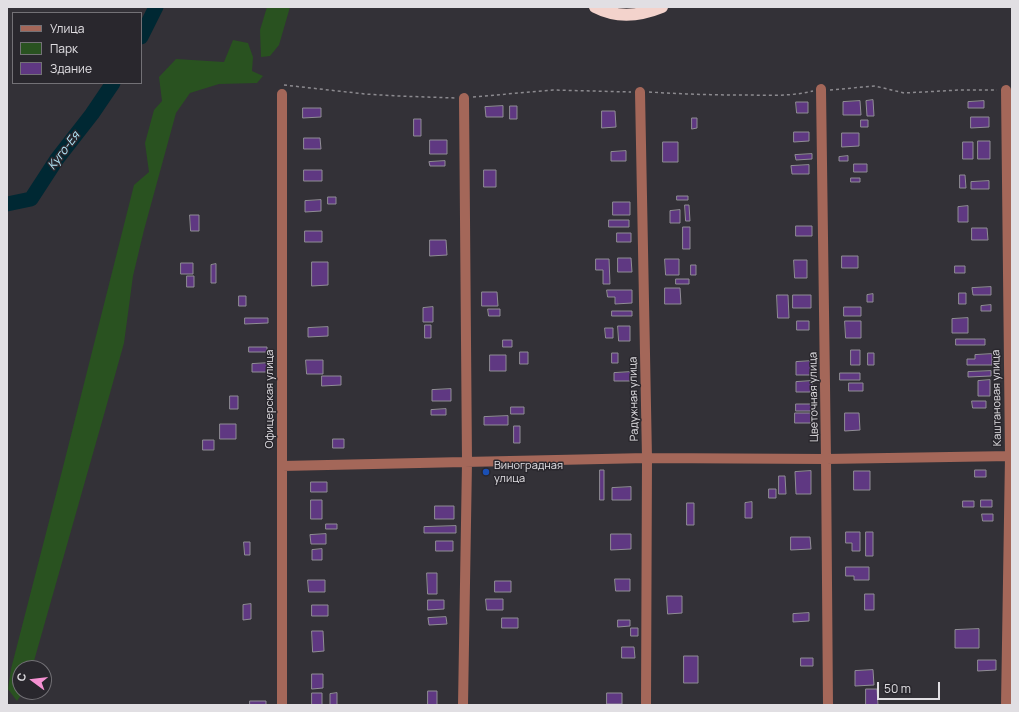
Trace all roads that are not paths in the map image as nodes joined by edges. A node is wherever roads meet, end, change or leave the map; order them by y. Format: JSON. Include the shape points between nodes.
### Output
{"nodes":[{"id":1,"x":595,"y":7,"type":"edge"},
{"id":2,"x":662,"y":7,"type":"edge"},
{"id":3,"x":821,"y":90,"type":"dead end"},
{"id":4,"x":1006,"y":90,"type":"dead end"},
{"id":5,"x":640,"y":92,"type":"dead end"},
{"id":6,"x":282,"y":94,"type":"dead end"},
{"id":7,"x":464,"y":98,"type":"dead end"},
{"id":8,"x":1011,"y":456,"type":"edge"},
{"id":9,"x":647,"y":458,"type":"junction"},
{"id":10,"x":826,"y":459,"type":"junction"},
{"id":11,"x":467,"y":462,"type":"junction"},
{"id":12,"x":282,"y":466,"type":"junction"},
{"id":13,"x":282,"y":705,"type":"edge"},
{"id":14,"x":463,"y":705,"type":"edge"},
{"id":15,"x":646,"y":705,"type":"edge"},
{"id":16,"x":828,"y":705,"type":"edge"},
{"id":17,"x":1006,"y":705,"type":"edge"}],
"edges":[{"from":1,"to":2,"type":"highway","via":[[625,15]]},
{"from":3,"to":10,"type":"street","name":"Цветочная улица"},
{"from":4,"to":8,"type":"street","name":"Каштановая улица"},
{"from":5,"to":9,"type":"street","name":"Радужная улица"},
{"from":6,"to":12,"type":"street","name":"Офицерская улица"},
{"from":7,"to":11,"type":"street"},
{"from":8,"to":10,"type":"street"},
{"from":8,"to":17,"type":"street","name":"Каштановая улица"},
{"from":9,"to":10,"type":"street"},
{"from":9,"to":11,"type":"street"},
{"from":9,"to":15,"type":"street","name":"Радужная улица"},
{"from":10,"to":16,"type":"street","name":"Цветочная улица"},
{"from":11,"to":12,"type":"street"},
{"from":11,"to":14,"type":"street"},
{"from":12,"to":13,"type":"street","name":"Офицерская улица"}]}
